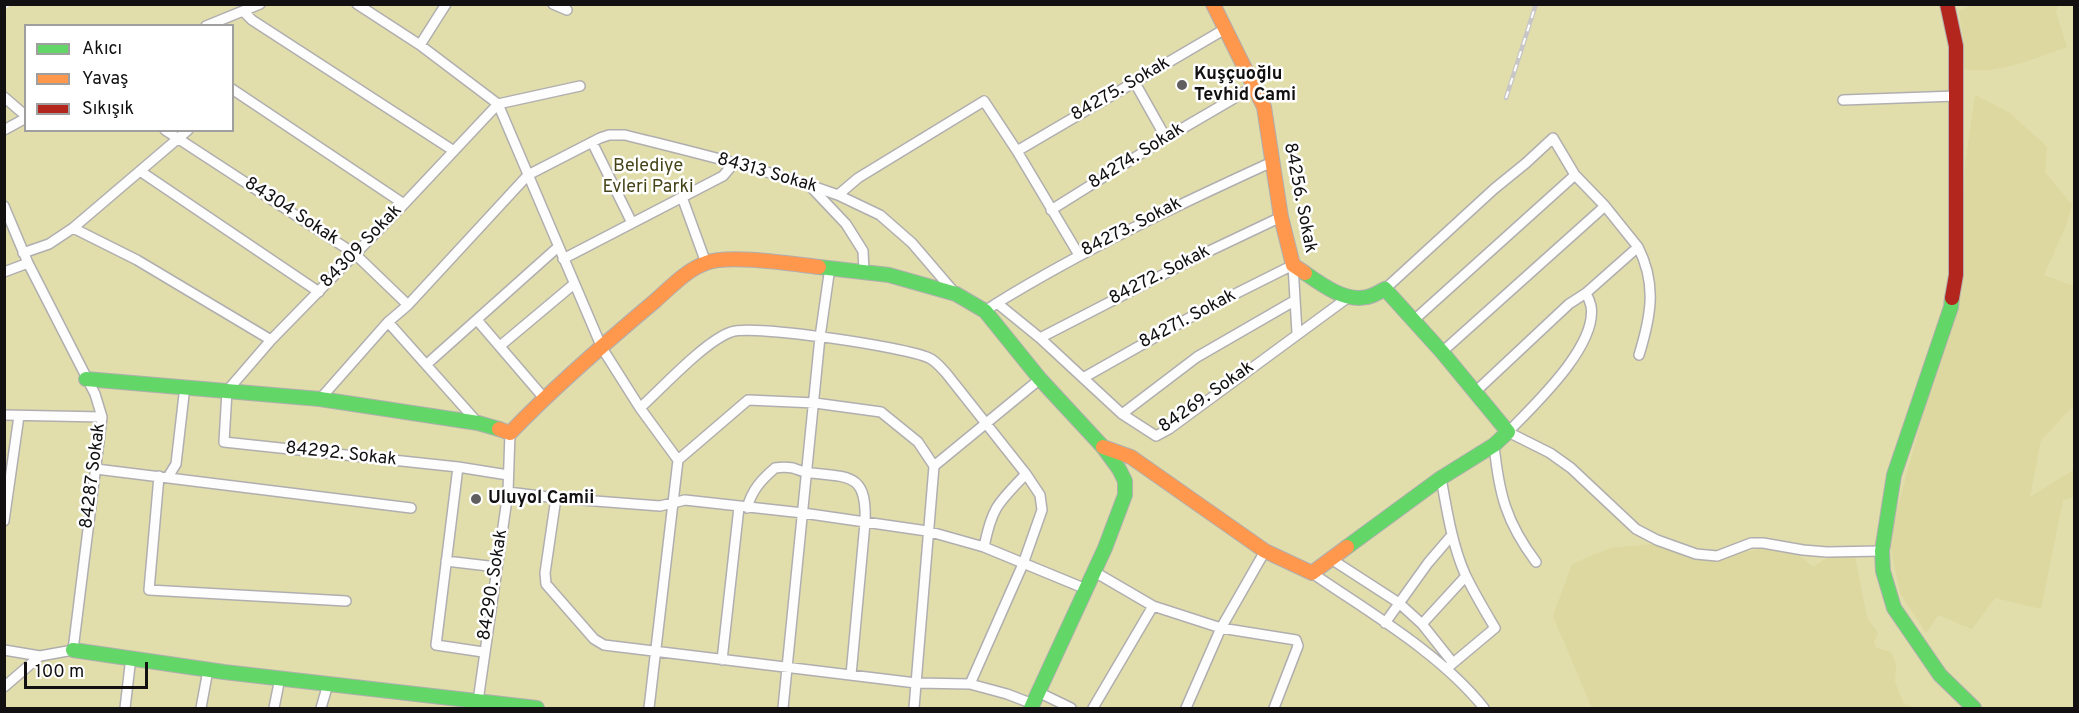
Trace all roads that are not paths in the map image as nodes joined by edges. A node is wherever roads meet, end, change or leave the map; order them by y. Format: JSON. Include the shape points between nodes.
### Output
{"nodes":[{"id":1,"x":260,"y":4,"type":"edge"},
{"id":2,"x":357,"y":4,"type":"edge"},
{"id":3,"x":446,"y":4,"type":"edge"},
{"id":4,"x":553,"y":4,"type":"edge"},
{"id":5,"x":1213,"y":4,"type":"edge"},
{"id":6,"x":1947,"y":4,"type":"edge"},
{"id":7,"x":567,"y":10,"type":"dead end"},
{"id":8,"x":243,"y":11,"type":"junction"},
{"id":9,"x":211,"y":24,"type":"edge"},
{"id":10,"x":1225,"y":29,"type":"junction"},
{"id":11,"x":420,"y":45,"type":"junction"},
{"id":12,"x":1135,"y":83,"type":"junction"},
{"id":13,"x":580,"y":86,"type":"dead end"},
{"id":14,"x":1255,"y":86,"type":"junction"},
{"id":15,"x":234,"y":91,"type":"edge"},
{"id":16,"x":1956,"y":96,"type":"junction"},
{"id":17,"x":4,"y":97,"type":"edge"},
{"id":18,"x":1843,"y":100,"type":"dead end"},
{"id":19,"x":498,"y":104,"type":"junction"},
{"id":20,"x":24,"y":115,"type":"edge"},
{"id":21,"x":24,"y":118,"type":"edge"},
{"id":22,"x":4,"y":130,"type":"edge"},
{"id":23,"x":168,"y":132,"type":"edge"},
{"id":24,"x":186,"y":132,"type":"edge"},
{"id":25,"x":1166,"y":138,"type":"junction"},
{"id":26,"x":179,"y":139,"type":"junction"},
{"id":27,"x":592,"y":142,"type":"junction"},
{"id":28,"x":454,"y":151,"type":"junction"},
{"id":29,"x":1017,"y":151,"type":"junction"},
{"id":30,"x":1272,"y":162,"type":"junction"},
{"id":31,"x":734,"y":164,"type":"junction"},
{"id":32,"x":140,"y":171,"type":"junction"},
{"id":33,"x":528,"y":175,"type":"junction"},
{"id":34,"x":1575,"y":175,"type":"junction"},
{"id":35,"x":809,"y":184,"type":"junction"},
{"id":36,"x":838,"y":195,"type":"junction"},
{"id":37,"x":682,"y":197,"type":"junction"},
{"id":38,"x":404,"y":204,"type":"junction"},
{"id":39,"x":4,"y":206,"type":"edge"},
{"id":40,"x":1605,"y":206,"type":"junction"},
{"id":41,"x":1051,"y":210,"type":"junction"},
{"id":42,"x":1281,"y":217,"type":"junction"},
{"id":43,"x":632,"y":223,"type":"junction"},
{"id":44,"x":73,"y":228,"type":"junction"},
{"id":45,"x":558,"y":247,"type":"junction"},
{"id":46,"x":1638,"y":247,"type":"junction"},
{"id":47,"x":23,"y":253,"type":"junction"},
{"id":48,"x":355,"y":254,"type":"junction"},
{"id":49,"x":1079,"y":255,"type":"junction"},
{"id":50,"x":563,"y":259,"type":"junction"},
{"id":51,"x":28,"y":263,"type":"junction"},
{"id":52,"x":706,"y":263,"type":"junction"},
{"id":53,"x":1293,"y":265,"type":"junction"},
{"id":54,"x":830,"y":267,"type":"junction"},
{"id":55,"x":864,"y":271,"type":"junction"},
{"id":56,"x":4,"y":273,"type":"edge"},
{"id":57,"x":574,"y":284,"type":"junction"},
{"id":58,"x":1385,"y":289,"type":"junction"},
{"id":59,"x":319,"y":292,"type":"junction"},
{"id":60,"x":1586,"y":293,"type":"junction"},
{"id":61,"x":956,"y":294,"type":"junction"},
{"id":62,"x":1350,"y":296,"type":"junction"},
{"id":63,"x":1294,"y":301,"type":"junction"},
{"id":64,"x":408,"y":305,"type":"junction"},
{"id":65,"x":991,"y":307,"type":"junction"},
{"id":66,"x":477,"y":320,"type":"junction"},
{"id":67,"x":1414,"y":320,"type":"junction"},
{"id":68,"x":388,"y":322,"type":"junction"},
{"id":69,"x":1297,"y":333,"type":"junction"},
{"id":70,"x":820,"y":337,"type":"junction"},
{"id":71,"x":1040,"y":338,"type":"junction"},
{"id":72,"x":271,"y":340,"type":"junction"},
{"id":73,"x":500,"y":346,"type":"junction"},
{"id":74,"x":602,"y":348,"type":"junction"},
{"id":75,"x":1442,"y":352,"type":"junction"},
{"id":76,"x":1640,"y":355,"type":"dead end"},
{"id":77,"x":427,"y":364,"type":"junction"},
{"id":78,"x":1083,"y":378,"type":"junction"},
{"id":79,"x":86,"y":379,"type":"junction"},
{"id":80,"x":1040,"y":379,"type":"junction"},
{"id":81,"x":185,"y":386,"type":"junction"},
{"id":82,"x":227,"y":392,"type":"junction"},
{"id":83,"x":1474,"y":393,"type":"junction"},
{"id":84,"x":544,"y":398,"type":"junction"},
{"id":85,"x":320,"y":399,"type":"junction"},
{"id":86,"x":815,"y":403,"type":"junction"},
{"id":87,"x":640,"y":408,"type":"junction"},
{"id":88,"x":1122,"y":414,"type":"junction"},
{"id":89,"x":4,"y":415,"type":"edge"},
{"id":90,"x":18,"y":416,"type":"junction"},
{"id":91,"x":102,"y":417,"type":"junction"},
{"id":92,"x":478,"y":423,"type":"junction"},
{"id":93,"x":984,"y":423,"type":"junction"},
{"id":94,"x":1508,"y":432,"type":"junction"},
{"id":95,"x":510,"y":433,"type":"junction"},
{"id":96,"x":1494,"y":445,"type":"junction"},
{"id":97,"x":1103,"y":447,"type":"junction"},
{"id":98,"x":678,"y":460,"type":"junction"},
{"id":99,"x":934,"y":466,"type":"junction"},
{"id":100,"x":458,"y":467,"type":"junction"},
{"id":101,"x":96,"y":469,"type":"junction"},
{"id":102,"x":808,"y":473,"type":"junction"},
{"id":103,"x":1026,"y":474,"type":"junction"},
{"id":104,"x":508,"y":475,"type":"junction"},
{"id":105,"x":164,"y":476,"type":"junction"},
{"id":106,"x":1442,"y":478,"type":"junction"},
{"id":107,"x":508,"y":492,"type":"junction"},
{"id":108,"x":556,"y":498,"type":"junction"},
{"id":109,"x":674,"y":502,"type":"junction"},
{"id":110,"x":411,"y":508,"type":"dead end"},
{"id":111,"x":743,"y":508,"type":"junction"},
{"id":112,"x":802,"y":513,"type":"junction"},
{"id":113,"x":4,"y":521,"type":"edge"},
{"id":114,"x":865,"y":523,"type":"junction"},
{"id":115,"x":927,"y":531,"type":"junction"},
{"id":116,"x":1452,"y":535,"type":"junction"},
{"id":117,"x":984,"y":547,"type":"junction"},
{"id":118,"x":1265,"y":551,"type":"junction"},
{"id":119,"x":1882,"y":551,"type":"junction"},
{"id":120,"x":1331,"y":559,"type":"junction"},
{"id":121,"x":446,"y":561,"type":"junction"},
{"id":122,"x":1536,"y":562,"type":"dead end"},
{"id":123,"x":1023,"y":564,"type":"junction"},
{"id":124,"x":497,"y":567,"type":"junction"},
{"id":125,"x":1093,"y":572,"type":"junction"},
{"id":126,"x":1312,"y":573,"type":"junction"},
{"id":127,"x":1466,"y":576,"type":"junction"},
{"id":128,"x":1086,"y":589,"type":"junction"},
{"id":129,"x":346,"y":601,"type":"dead end"},
{"id":130,"x":1399,"y":603,"type":"junction"},
{"id":131,"x":1154,"y":606,"type":"junction"},
{"id":132,"x":1385,"y":623,"type":"junction"},
{"id":133,"x":1422,"y":624,"type":"junction"},
{"id":134,"x":1221,"y":628,"type":"junction"},
{"id":135,"x":4,"y":650,"type":"edge"},
{"id":136,"x":73,"y":650,"type":"junction"},
{"id":137,"x":483,"y":652,"type":"junction"},
{"id":138,"x":657,"y":652,"type":"junction"},
{"id":139,"x":40,"y":656,"type":"junction"},
{"id":140,"x":131,"y":657,"type":"junction"},
{"id":141,"x":722,"y":660,"type":"junction"},
{"id":142,"x":1450,"y":666,"type":"junction"},
{"id":143,"x":786,"y":667,"type":"junction"},
{"id":144,"x":208,"y":670,"type":"junction"},
{"id":145,"x":851,"y":675,"type":"junction"},
{"id":146,"x":280,"y":678,"type":"junction"},
{"id":147,"x":915,"y":682,"type":"junction"},
{"id":148,"x":328,"y":684,"type":"junction"},
{"id":149,"x":970,"y":684,"type":"junction"},
{"id":150,"x":4,"y":687,"type":"edge"},
{"id":151,"x":1034,"y":701,"type":"edge"},
{"id":152,"x":477,"y":705,"type":"edge"},
{"id":153,"x":125,"y":708,"type":"edge"},
{"id":154,"x":201,"y":708,"type":"edge"},
{"id":155,"x":274,"y":708,"type":"edge"},
{"id":156,"x":321,"y":708,"type":"edge"},
{"id":157,"x":537,"y":708,"type":"edge"},
{"id":158,"x":649,"y":708,"type":"edge"},
{"id":159,"x":783,"y":708,"type":"edge"},
{"id":160,"x":914,"y":708,"type":"edge"},
{"id":161,"x":1071,"y":708,"type":"edge"},
{"id":162,"x":1093,"y":708,"type":"edge"},
{"id":163,"x":1185,"y":708,"type":"edge"},
{"id":164,"x":1274,"y":708,"type":"edge"},
{"id":165,"x":1484,"y":708,"type":"edge"},
{"id":166,"x":1974,"y":708,"type":"edge"}],
"edges":[{"from":1,"to":8,"type":"street"},
{"from":2,"to":11,"type":"street"},
{"from":3,"to":11,"type":"street"},
{"from":4,"to":7,"type":"street"},
{"from":5,"to":10,"type":"street","name":"84256. Sokak"},
{"from":6,"to":16,"type":"street","via":[[1956,46]]},
{"from":8,"to":9,"type":"street"},
{"from":8,"to":28,"type":"street"},
{"from":10,"to":12,"type":"street","name":"84275. Sokak"},
{"from":10,"to":14,"type":"street","name":"84256. Sokak"},
{"from":11,"to":19,"type":"street"},
{"from":12,"to":25,"type":"street"},
{"from":12,"to":29,"type":"street","name":"84275. Sokak"},
{"from":13,"to":19,"type":"street"},
{"from":14,"to":25,"type":"street","name":"84274. Sokak"},
{"from":14,"to":30,"type":"street","name":"84256. Sokak","via":[[1264,107]]},
{"from":15,"to":38,"type":"street"},
{"from":16,"to":18,"type":"street"},
{"from":16,"to":119,"type":"street","via":[[1956,275],[1951,307],[1894,475]]},
{"from":17,"to":20,"type":"street"},
{"from":19,"to":28,"type":"street","name":"84309 Sokak"},
{"from":19,"to":33,"type":"street"},
{"from":21,"to":22,"type":"street"},
{"from":23,"to":26,"type":"street","name":"84304 Sokak"},
{"from":24,"to":26,"type":"street"},
{"from":25,"to":41,"type":"street","name":"84274. Sokak"},
{"from":26,"to":32,"type":"street"},
{"from":26,"to":48,"type":"street","name":"84304 Sokak"},
{"from":27,"to":31,"type":"street","name":"84313 Sokak","via":[[609,135],[625,135]]},
{"from":27,"to":33,"type":"street","name":"84313 Sokak"},
{"from":27,"to":43,"type":"street"},
{"from":28,"to":38,"type":"street","name":"84309 Sokak"},
{"from":29,"to":36,"type":"street","name":"84313 Sokak","via":[[984,101],[858,178]]},
{"from":29,"to":41,"type":"street"},
{"from":30,"to":42,"type":"street","name":"84256. Sokak"},
{"from":30,"to":49,"type":"street","name":"84273. Sokak"},
{"from":31,"to":35,"type":"street","name":"84313 Sokak"},
{"from":31,"to":37,"type":"street","via":[[723,176]]},
{"from":32,"to":44,"type":"street"},
{"from":32,"to":59,"type":"street"},
{"from":33,"to":45,"type":"street"},
{"from":33,"to":64,"type":"street","name":"84313 Sokak"},
{"from":34,"to":40,"type":"street"},
{"from":34,"to":58,"type":"street","via":[[1553,138]]},
{"from":34,"to":67,"type":"street"},
{"from":35,"to":36,"type":"street","name":"84313 Sokak"},
{"from":35,"to":55,"type":"street","via":[[846,224],[863,251]]},
{"from":36,"to":61,"type":"street","via":[[880,215],[912,243]]},
{"from":37,"to":43,"type":"street"},
{"from":37,"to":52,"type":"street"},
{"from":38,"to":48,"type":"street","name":"84309 Sokak"},
{"from":39,"to":47,"type":"street","name":"84287 Sokak"},
{"from":40,"to":46,"type":"street"},
{"from":40,"to":75,"type":"street"},
{"from":41,"to":49,"type":"street"},
{"from":42,"to":53,"type":"street","name":"84256. Sokak"},
{"from":42,"to":71,"type":"street","name":"84272. Sokak"},
{"from":43,"to":50,"type":"street"},
{"from":44,"to":47,"type":"street","via":[[49,244]]},
{"from":44,"to":72,"type":"street"},
{"from":45,"to":50,"type":"street"},
{"from":45,"to":66,"type":"street"},
{"from":46,"to":60,"type":"street"},
{"from":46,"to":76,"type":"street","via":[[1646,263],[1651,290],[1649,323]]},
{"from":47,"to":51,"type":"street","name":"84287 Sokak"},
{"from":48,"to":59,"type":"street","name":"84309 Sokak"},
{"from":48,"to":64,"type":"street","name":"84304 Sokak"},
{"from":49,"to":65,"type":"street","name":"84273. Sokak"},
{"from":50,"to":57,"type":"street"},
{"from":51,"to":56,"type":"street"},
{"from":51,"to":79,"type":"street","name":"84287 Sokak"},
{"from":52,"to":54,"type":"street","via":[[726,260]]},
{"from":52,"to":74,"type":"street","via":[[687,274]]},
{"from":53,"to":62,"type":"street","name":"84256. Sokak"},
{"from":53,"to":63,"type":"street"},
{"from":53,"to":78,"type":"street","name":"84271. Sokak"},
{"from":54,"to":55,"type":"street"},
{"from":54,"to":70,"type":"street"},
{"from":55,"to":61,"type":"street"},
{"from":57,"to":73,"type":"street"},
{"from":57,"to":74,"type":"street"},
{"from":58,"to":62,"type":"street","via":[[1367,297]]},
{"from":58,"to":67,"type":"street"},
{"from":59,"to":72,"type":"street","name":"84309 Sokak"},
{"from":60,"to":83,"type":"street","via":[[1569,304]]},
{"from":60,"to":94,"type":"street","via":[[1591,308],[1589,328],[1577,354]]},
{"from":61,"to":65,"type":"street"},
{"from":62,"to":69,"type":"street","name":"84269. Sokak"},
{"from":63,"to":69,"type":"street"},
{"from":63,"to":88,"type":"street","via":[[1197,357]]},
{"from":64,"to":68,"type":"street","name":"84313 Sokak"},
{"from":65,"to":71,"type":"street","name":"84269. Sokak"},
{"from":65,"to":80,"type":"street"},
{"from":66,"to":73,"type":"street"},
{"from":66,"to":77,"type":"street"},
{"from":67,"to":75,"type":"street"},
{"from":68,"to":77,"type":"street"},
{"from":68,"to":85,"type":"street","name":"84313 Sokak"},
{"from":69,"to":88,"type":"street","name":"84269. Sokak","via":[[1156,436]]},
{"from":70,"to":86,"type":"street"},
{"from":70,"to":87,"type":"street","via":[[742,329],[730,332],[707,346]]},
{"from":70,"to":93,"type":"street","via":[[900,349],[931,358]]},
{"from":71,"to":78,"type":"street","name":"84269. Sokak"},
{"from":72,"to":82,"type":"street","name":"84309 Sokak"},
{"from":73,"to":84,"type":"street"},
{"from":74,"to":84,"type":"street"},
{"from":74,"to":87,"type":"street"},
{"from":75,"to":83,"type":"street"},
{"from":77,"to":92,"type":"street"},
{"from":78,"to":88,"type":"street","name":"84269. Sokak"},
{"from":79,"to":81,"type":"street"},
{"from":79,"to":91,"type":"street","name":"84287 Sokak"},
{"from":80,"to":93,"type":"street"},
{"from":80,"to":97,"type":"street"},
{"from":81,"to":82,"type":"street"},
{"from":81,"to":105,"type":"street","via":[[176,464]]},
{"from":82,"to":85,"type":"street"},
{"from":82,"to":100,"type":"street","name":"84292. Sokak","via":[[224,442]]},
{"from":83,"to":94,"type":"street"},
{"from":84,"to":95,"type":"street"},
{"from":85,"to":92,"type":"street"},
{"from":86,"to":98,"type":"street","via":[[748,400]]},
{"from":86,"to":99,"type":"street","via":[[881,412],[918,442]]},
{"from":86,"to":102,"type":"street"},
{"from":87,"to":98,"type":"street"},
{"from":89,"to":90,"type":"street"},
{"from":90,"to":91,"type":"street"},
{"from":90,"to":113,"type":"street"},
{"from":91,"to":101,"type":"street","name":"84287 Sokak"},
{"from":92,"to":95,"type":"street"},
{"from":93,"to":99,"type":"street"},
{"from":93,"to":103,"type":"street"},
{"from":94,"to":96,"type":"street"},
{"from":94,"to":119,"type":"street","via":[[1571,468],[1636,529],[1696,554],[1717,556],[1751,543],[1827,552]]},
{"from":95,"to":104,"type":"street","name":"84290. Sokak"},
{"from":96,"to":106,"type":"street"},
{"from":96,"to":122,"type":"street","via":[[1498,484],[1510,521]]},
{"from":97,"to":118,"type":"street","via":[[1131,457]]},
{"from":97,"to":125,"type":"street","via":[[1125,481],[1125,495]]},
{"from":98,"to":109,"type":"street"},
{"from":99,"to":115,"type":"street"},
{"from":100,"to":104,"type":"street","name":"84292. Sokak"},
{"from":100,"to":121,"type":"street"},
{"from":101,"to":105,"type":"street"},
{"from":101,"to":136,"type":"street","name":"84287 Sokak"},
{"from":102,"to":111,"type":"street","via":[[790,467],[775,468],[757,484]]},
{"from":102,"to":112,"type":"street"},
{"from":102,"to":114,"type":"street","via":[[853,480],[863,491]]},
{"from":103,"to":117,"type":"street","via":[[997,503]]},
{"from":103,"to":123,"type":"street","via":[[1040,495],[1042,510]]},
{"from":104,"to":107,"type":"street","name":"84290. Sokak"},
{"from":105,"to":110,"type":"street"},
{"from":105,"to":129,"type":"street","via":[[149,590]]},
{"from":106,"to":116,"type":"street"},
{"from":106,"to":120,"type":"street"},
{"from":107,"to":108,"type":"street"},
{"from":107,"to":124,"type":"street","name":"84290. Sokak"},
{"from":108,"to":109,"type":"street","via":[[660,506]]},
{"from":108,"to":138,"type":"street","via":[[545,573],[548,588],[599,642]]},
{"from":109,"to":111,"type":"street"},
{"from":109,"to":138,"type":"street"},
{"from":111,"to":112,"type":"street"},
{"from":111,"to":141,"type":"street"},
{"from":112,"to":114,"type":"street"},
{"from":112,"to":143,"type":"street"},
{"from":114,"to":115,"type":"street"},
{"from":114,"to":145,"type":"street"},
{"from":115,"to":117,"type":"street"},
{"from":115,"to":147,"type":"street"},
{"from":116,"to":127,"type":"street"},
{"from":116,"to":130,"type":"street"},
{"from":117,"to":123,"type":"street"},
{"from":118,"to":126,"type":"street"},
{"from":118,"to":134,"type":"street"},
{"from":119,"to":166,"type":"street","via":[[1883,571],[1894,608],[1940,675]]},
{"from":120,"to":126,"type":"street"},
{"from":120,"to":130,"type":"street"},
{"from":121,"to":124,"type":"street"},
{"from":121,"to":137,"type":"street","via":[[436,645]]},
{"from":123,"to":128,"type":"street"},
{"from":123,"to":149,"type":"street"},
{"from":124,"to":137,"type":"street","name":"84290. Sokak"},
{"from":125,"to":128,"type":"street"},
{"from":125,"to":131,"type":"street"},
{"from":126,"to":132,"type":"street"},
{"from":127,"to":133,"type":"street"},
{"from":127,"to":142,"type":"street","via":[[1495,628]]},
{"from":128,"to":151,"type":"street"},
{"from":130,"to":132,"type":"street"},
{"from":130,"to":133,"type":"street"},
{"from":131,"to":134,"type":"street"},
{"from":131,"to":162,"type":"street"},
{"from":132,"to":142,"type":"street"},
{"from":133,"to":142,"type":"street"},
{"from":134,"to":163,"type":"street"},
{"from":134,"to":164,"type":"street","via":[[1296,640],[1298,646]]},
{"from":135,"to":139,"type":"street"},
{"from":136,"to":139,"type":"street"},
{"from":136,"to":140,"type":"street"},
{"from":137,"to":152,"type":"street","name":"84290. Sokak"},
{"from":138,"to":141,"type":"street"},
{"from":138,"to":158,"type":"street"},
{"from":139,"to":150,"type":"street"},
{"from":140,"to":144,"type":"street"},
{"from":140,"to":153,"type":"street"},
{"from":141,"to":143,"type":"street"},
{"from":142,"to":165,"type":"street"},
{"from":143,"to":145,"type":"street"},
{"from":143,"to":159,"type":"street"},
{"from":144,"to":146,"type":"street"},
{"from":144,"to":154,"type":"street"},
{"from":145,"to":147,"type":"street"},
{"from":146,"to":148,"type":"street"},
{"from":146,"to":155,"type":"street"},
{"from":147,"to":149,"type":"street"},
{"from":147,"to":160,"type":"street"},
{"from":148,"to":152,"type":"street"},
{"from":148,"to":156,"type":"street"},
{"from":149,"to":151,"type":"street"},
{"from":151,"to":161,"type":"street"},
{"from":152,"to":157,"type":"street"}]}
